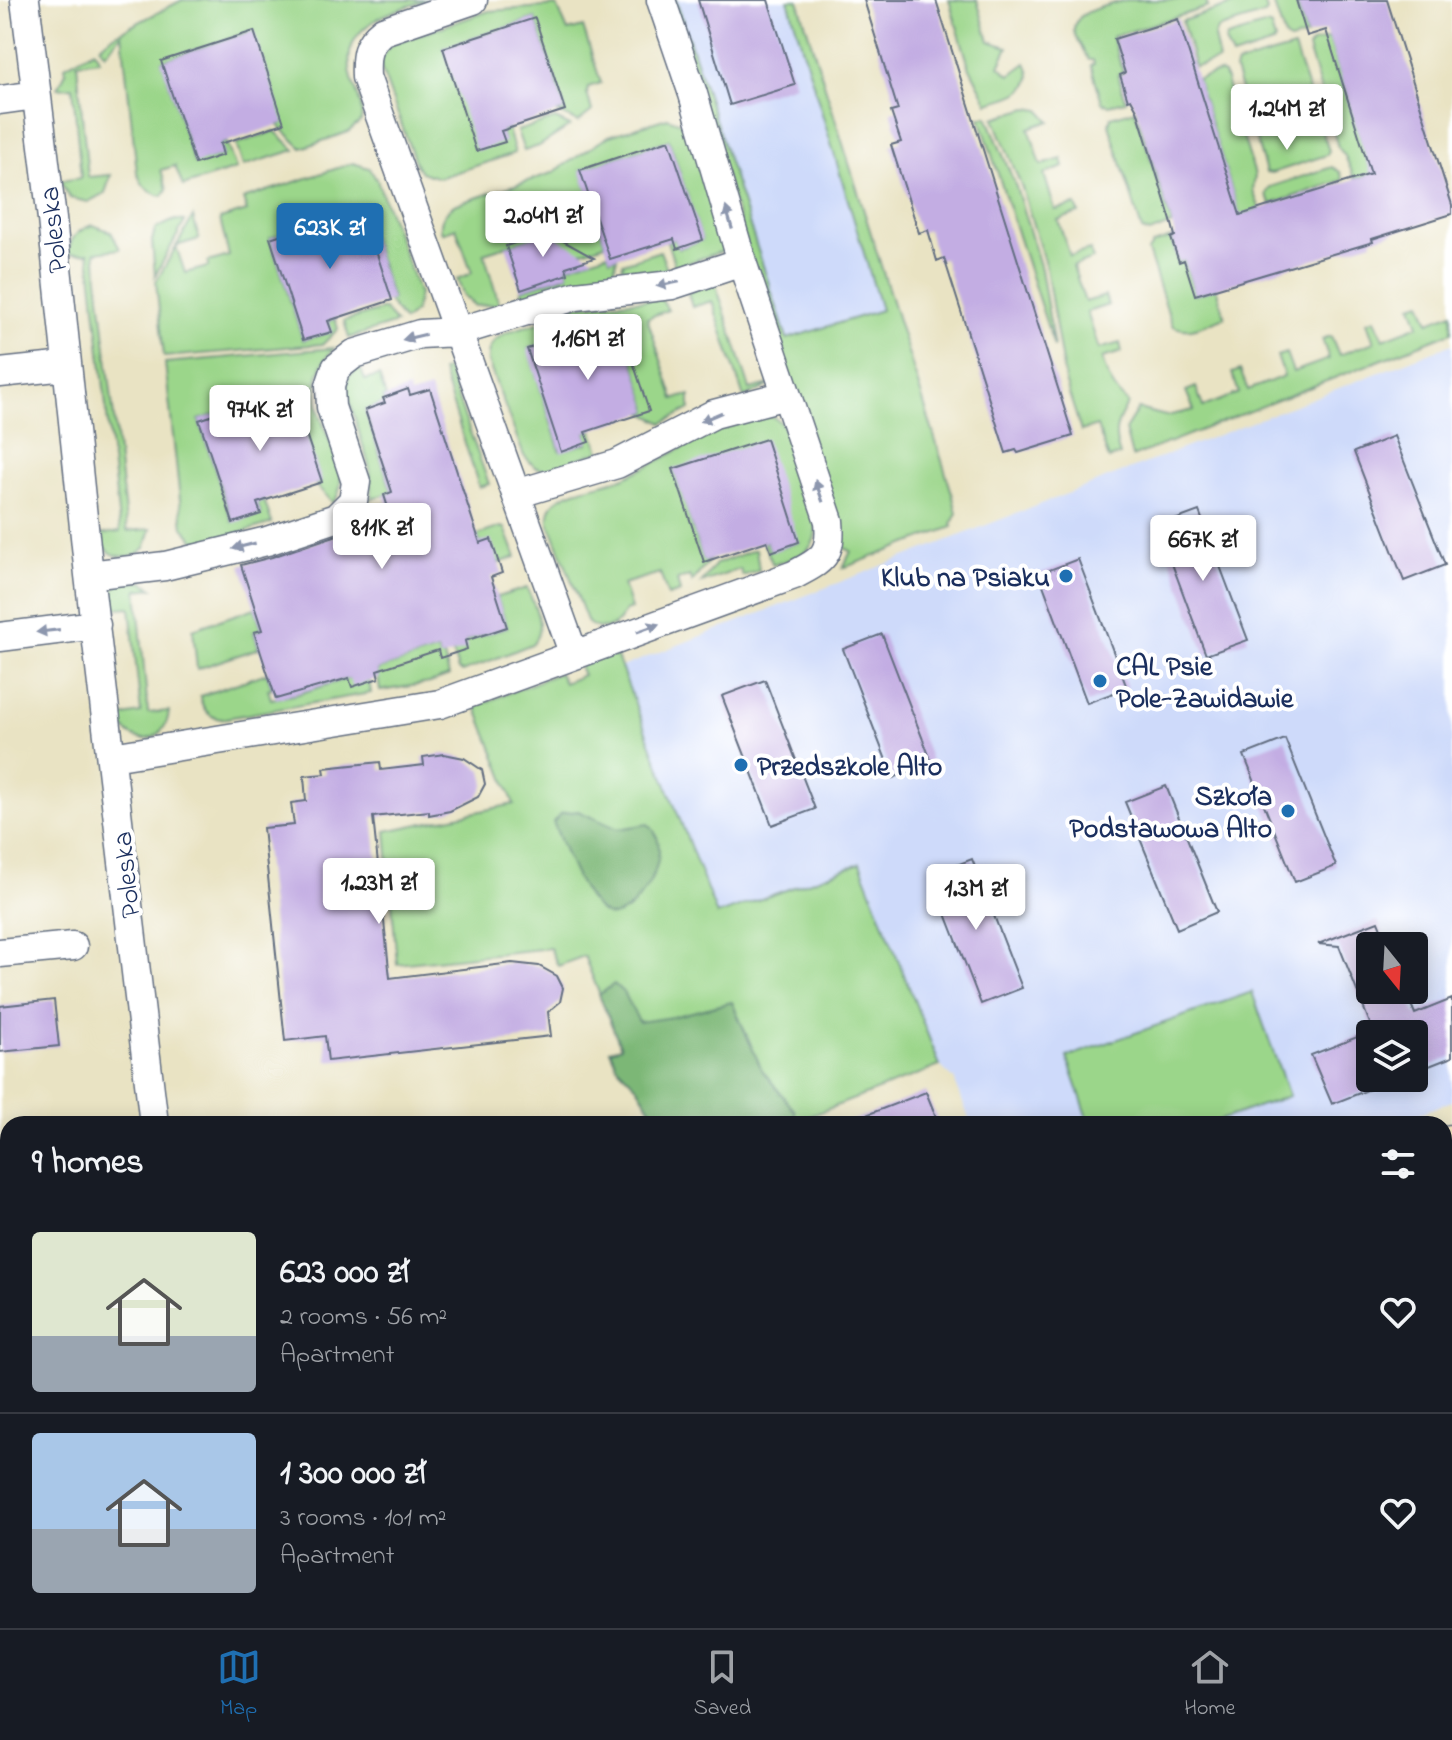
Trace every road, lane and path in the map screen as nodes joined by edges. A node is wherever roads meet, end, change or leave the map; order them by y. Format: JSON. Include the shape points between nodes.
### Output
{"nodes":[{"id":1,"x":25,"y":0,"type":"edge"},
{"id":2,"x":473,"y":0,"type":"edge"},
{"id":3,"x":661,"y":0,"type":"edge"},
{"id":4,"x":36,"y":95,"type":"junction"},
{"id":5,"x":0,"y":100,"type":"edge"},
{"id":6,"x":742,"y":262,"type":"junction"},
{"id":7,"x":457,"y":332,"type":"junction"},
{"id":8,"x":66,"y":366,"type":"junction"},
{"id":9,"x":0,"y":373,"type":"edge"},
{"id":10,"x":786,"y":395,"type":"junction"},
{"id":11,"x":516,"y":494,"type":"junction"},
{"id":12,"x":89,"y":575,"type":"junction"},
{"id":13,"x":96,"y":625,"type":"junction"},
{"id":14,"x":0,"y":637,"type":"edge"},
{"id":15,"x":574,"y":655,"type":"junction"},
{"id":16,"x":112,"y":757,"type":"junction"},
{"id":17,"x":73,"y":946,"type":"dead end"},
{"id":18,"x":0,"y":953,"type":"edge"},
{"id":19,"x":153,"y":1116,"type":"edge"}],
"edges":[{"from":1,"to":4,"type":"street","name":"Poleska"},
{"from":2,"to":7,"type":"street","via":[[383,31],[372,40],[365,58],[366,77]]},
{"from":6,"to":3,"type":"street","one_way":true},
{"from":4,"to":5,"type":"street"},
{"from":4,"to":8,"type":"street","name":"Poleska"},
{"from":6,"to":7,"type":"street","one_way":true,"via":[[672,285],[576,296]]},
{"from":6,"to":10,"type":"street"},
{"from":7,"to":11,"type":"street"},
{"from":7,"to":12,"type":"street","one_way":true,"via":[[420,334],[354,354],[336,368],[331,407],[356,482],[353,501],[336,518],[165,566]]},
{"from":8,"to":9,"type":"street"},
{"from":8,"to":12,"type":"street","name":"Poleska"},
{"from":10,"to":11,"type":"street","one_way":true,"via":[[714,414],[617,464]]},
{"from":15,"to":10,"type":"street","one_way":true,"via":[[794,575],[826,554],[829,521]]},
{"from":11,"to":15,"type":"street"},
{"from":12,"to":13,"type":"street","name":"Poleska"},
{"from":13,"to":14,"type":"street","one_way":true},
{"from":13,"to":16,"type":"street","name":"Poleska"},
{"from":15,"to":16,"type":"street","via":[[440,704]]},
{"from":16,"to":19,"type":"street","name":"Poleska"},
{"from":17,"to":18,"type":"street"}]}
